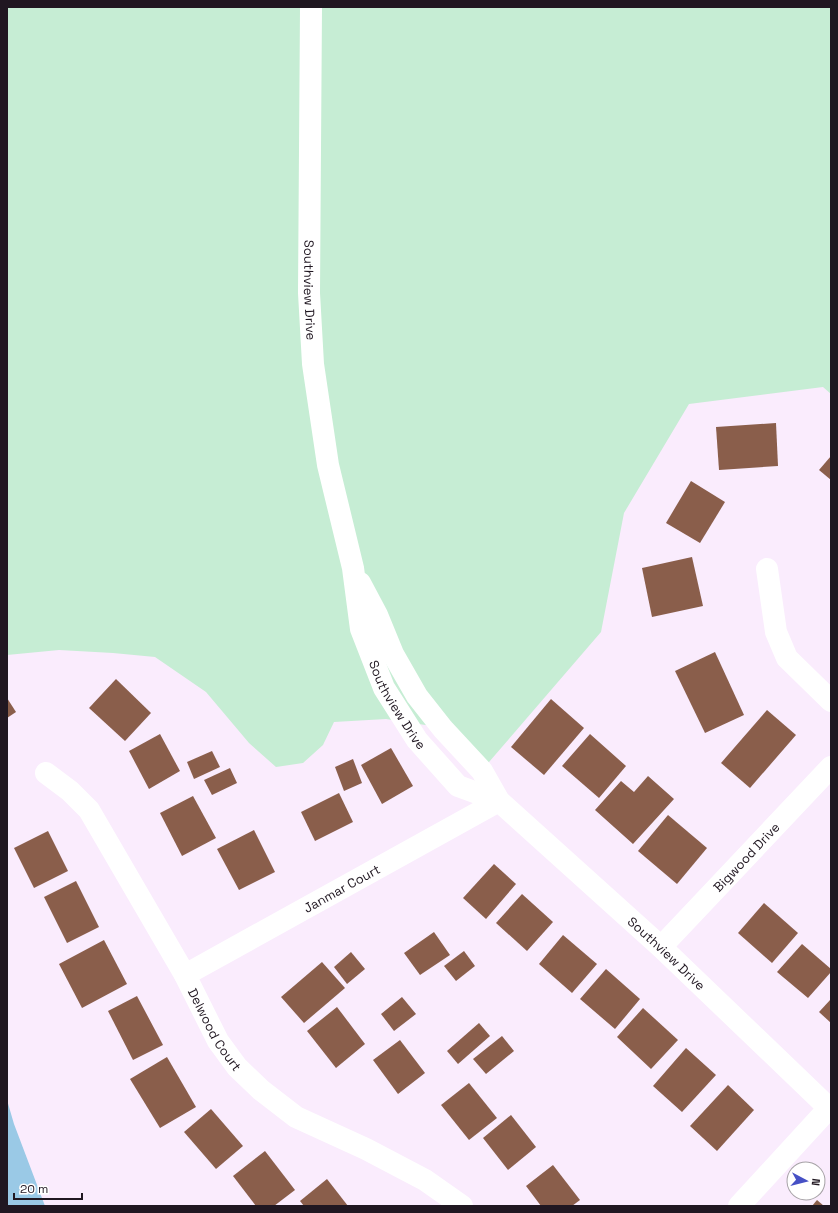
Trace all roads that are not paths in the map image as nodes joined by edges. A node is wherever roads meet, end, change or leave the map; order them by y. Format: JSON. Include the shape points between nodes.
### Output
{"nodes":[{"id":1,"x":312,"y":7,"type":"edge"},
{"id":2,"x":767,"y":569,"type":"dead end"},
{"id":3,"x":831,"y":701,"type":"edge"},
{"id":4,"x":831,"y":767,"type":"edge"},
{"id":5,"x":46,"y":773,"type":"dead end"},
{"id":6,"x":499,"y":801,"type":"junction"},
{"id":7,"x":661,"y":947,"type":"junction"},
{"id":8,"x":185,"y":975,"type":"junction"},
{"id":9,"x":830,"y":1109,"type":"edge"},
{"id":10,"x":462,"y":1206,"type":"edge"},
{"id":11,"x":739,"y":1206,"type":"edge"}],
"edges":[{"from":1,"to":6,"type":"street","name":"Southview Drive","via":[[309,292],[313,364],[328,465],[353,568],[361,629],[384,688],[417,740],[458,786]]},
{"from":2,"to":3,"type":"street","via":[[776,632],[786,658]]},
{"from":4,"to":7,"type":"street","name":"Bigwood Drive"},
{"from":5,"to":8,"type":"street","name":"Delwood Court","via":[[70,791],[89,810]]},
{"from":6,"to":7,"type":"street","name":"Southview Drive"},
{"from":6,"to":8,"type":"street","name":"Janmar Court"},
{"from":7,"to":9,"type":"street","name":"Southview Drive"},
{"from":8,"to":10,"type":"street","name":"Delwood Court","via":[[218,1041],[237,1067],[266,1094],[296,1117],[425,1180]]},
{"from":9,"to":11,"type":"street"}]}
